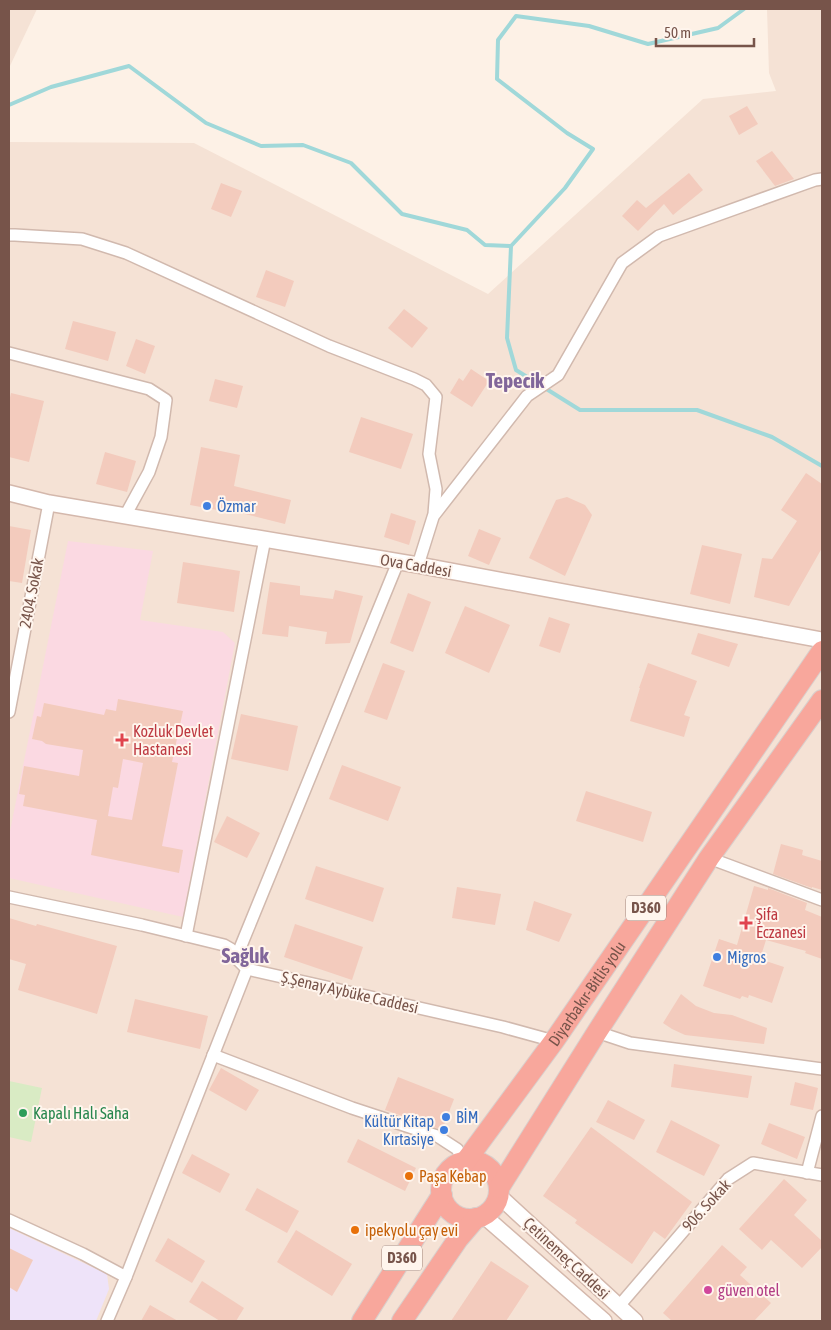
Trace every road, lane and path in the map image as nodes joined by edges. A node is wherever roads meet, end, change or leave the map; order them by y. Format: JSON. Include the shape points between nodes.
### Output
{"nodes":[{"id":1,"x":822,"y":179,"type":"edge"},
{"id":2,"x":9,"y":235,"type":"edge"},
{"id":3,"x":9,"y":353,"type":"edge"},
{"id":4,"x":9,"y":493,"type":"edge"},
{"id":5,"x":49,"y":502,"type":"junction"},
{"id":6,"x":434,"y":514,"type":"junction"},
{"id":7,"x":125,"y":516,"type":"junction"},
{"id":8,"x":265,"y":540,"type":"junction"},
{"id":9,"x":398,"y":562,"type":"junction"},
{"id":10,"x":418,"y":565,"type":"junction"},
{"id":11,"x":822,"y":640,"type":"edge"},
{"id":12,"x":822,"y":651,"type":"edge"},
{"id":13,"x":822,"y":700,"type":"edge"},
{"id":14,"x":9,"y":712,"type":"edge"},
{"id":15,"x":709,"y":858,"type":"junction"},
{"id":16,"x":9,"y":897,"type":"edge"},
{"id":17,"x":822,"y":900,"type":"edge"},
{"id":18,"x":186,"y":936,"type":"junction"},
{"id":19,"x":236,"y":958,"type":"junction"},
{"id":20,"x":247,"y":969,"type":"junction"},
{"id":21,"x":597,"y":1032,"type":"junction"},
{"id":22,"x":554,"y":1041,"type":"junction"},
{"id":23,"x":213,"y":1055,"type":"junction"},
{"id":24,"x":822,"y":1069,"type":"edge"},
{"id":25,"x":822,"y":1116,"type":"edge"},
{"id":26,"x":465,"y":1162,"type":"junction"},
{"id":27,"x":807,"y":1173,"type":"junction"},
{"id":28,"x":822,"y":1175,"type":"edge"},
{"id":29,"x":498,"y":1191,"type":"junction"},
{"id":30,"x":442,"y":1195,"type":"junction"},
{"id":31,"x":480,"y":1216,"type":"junction"},
{"id":32,"x":9,"y":1220,"type":"edge"},
{"id":33,"x":126,"y":1277,"type":"junction"},
{"id":34,"x":618,"y":1306,"type":"junction"},
{"id":35,"x":107,"y":1321,"type":"edge"},
{"id":36,"x":362,"y":1321,"type":"edge"},
{"id":37,"x":402,"y":1321,"type":"edge"},
{"id":38,"x":604,"y":1321,"type":"edge"},
{"id":39,"x":635,"y":1321,"type":"edge"}],
"edges":[{"from":1,"to":6,"type":"street","via":[[660,236],[622,262],[558,375],[526,396]]},
{"from":2,"to":6,"type":"street","via":[[82,239],[126,253],[328,346],[426,385],[436,397],[429,454],[436,489]]},
{"from":3,"to":7,"type":"street","via":[[150,389],[166,400],[161,437],[149,472]]},
{"from":4,"to":5,"type":"street","name":"Ova Caddesi"},
{"from":5,"to":7,"type":"street","name":"Ova Caddesi"},
{"from":5,"to":14,"type":"street","name":"2404. Sokak"},
{"from":6,"to":10,"type":"street"},
{"from":7,"to":8,"type":"street","name":"Ova Caddesi"},
{"from":8,"to":9,"type":"street","name":"Ova Caddesi"},
{"from":8,"to":18,"type":"street"},
{"from":9,"to":10,"type":"street","name":"Ova Caddesi"},
{"from":9,"to":19,"type":"street"},
{"from":10,"to":11,"type":"street","name":"Ova Caddesi"},
{"from":12,"to":22,"type":"highway","name":"Diyarbakır-Bitlis yolu","number":"D360"},
{"from":13,"to":15,"type":"highway","name":"Diyarbakır-Bitlis yolu","number":"D360"},
{"from":15,"to":17,"type":"street"},
{"from":15,"to":21,"type":"highway","name":"Diyarbakır-Bitlis yolu","number":"D360"},
{"from":16,"to":18,"type":"street"},
{"from":18,"to":19,"type":"street","via":[[224,945]]},
{"from":19,"to":20,"type":"street"},
{"from":20,"to":22,"type":"street","name":"Ş.Şenay Aybüke Caddesi"},
{"from":20,"to":23,"type":"street"},
{"from":21,"to":24,"type":"street","via":[[630,1043]]},
{"from":21,"to":29,"type":"highway","name":"Diyarbakır-Bitlis yolu","number":"D360"},
{"from":22,"to":26,"type":"highway","name":"Diyarbakır-Bitlis yolu","number":"D360"},
{"from":23,"to":26,"type":"street","via":[[352,1108],[437,1136],[456,1149]]},
{"from":23,"to":33,"type":"street"},
{"from":25,"to":27,"type":"street"},
{"from":26,"to":29,"type":"highway","via":[[488,1166],[498,1181]]},
{"from":26,"to":30,"type":"highway","via":[[451,1168],[445,1176]]},
{"from":27,"to":28,"type":"street","name":"906. Sokak"},
{"from":27,"to":34,"type":"street","name":"906. Sokak","via":[[753,1164],[728,1179]]},
{"from":29,"to":31,"type":"highway","via":[[493,1207]]},
{"from":29,"to":34,"type":"street","name":"Çetinemeç Caddesi"},
{"from":30,"to":31,"type":"highway","via":[[452,1212],[469,1218]]},
{"from":30,"to":36,"type":"highway","number":"D360"},
{"from":31,"to":37,"type":"highway","number":"D360","via":[[458,1240]]},
{"from":31,"to":38,"type":"street","name":"Çetinemeç Caddesi"},
{"from":32,"to":33,"type":"street"},
{"from":33,"to":35,"type":"street"},
{"from":34,"to":39,"type":"street","name":"Çetinemeç Caddesi"}]}
